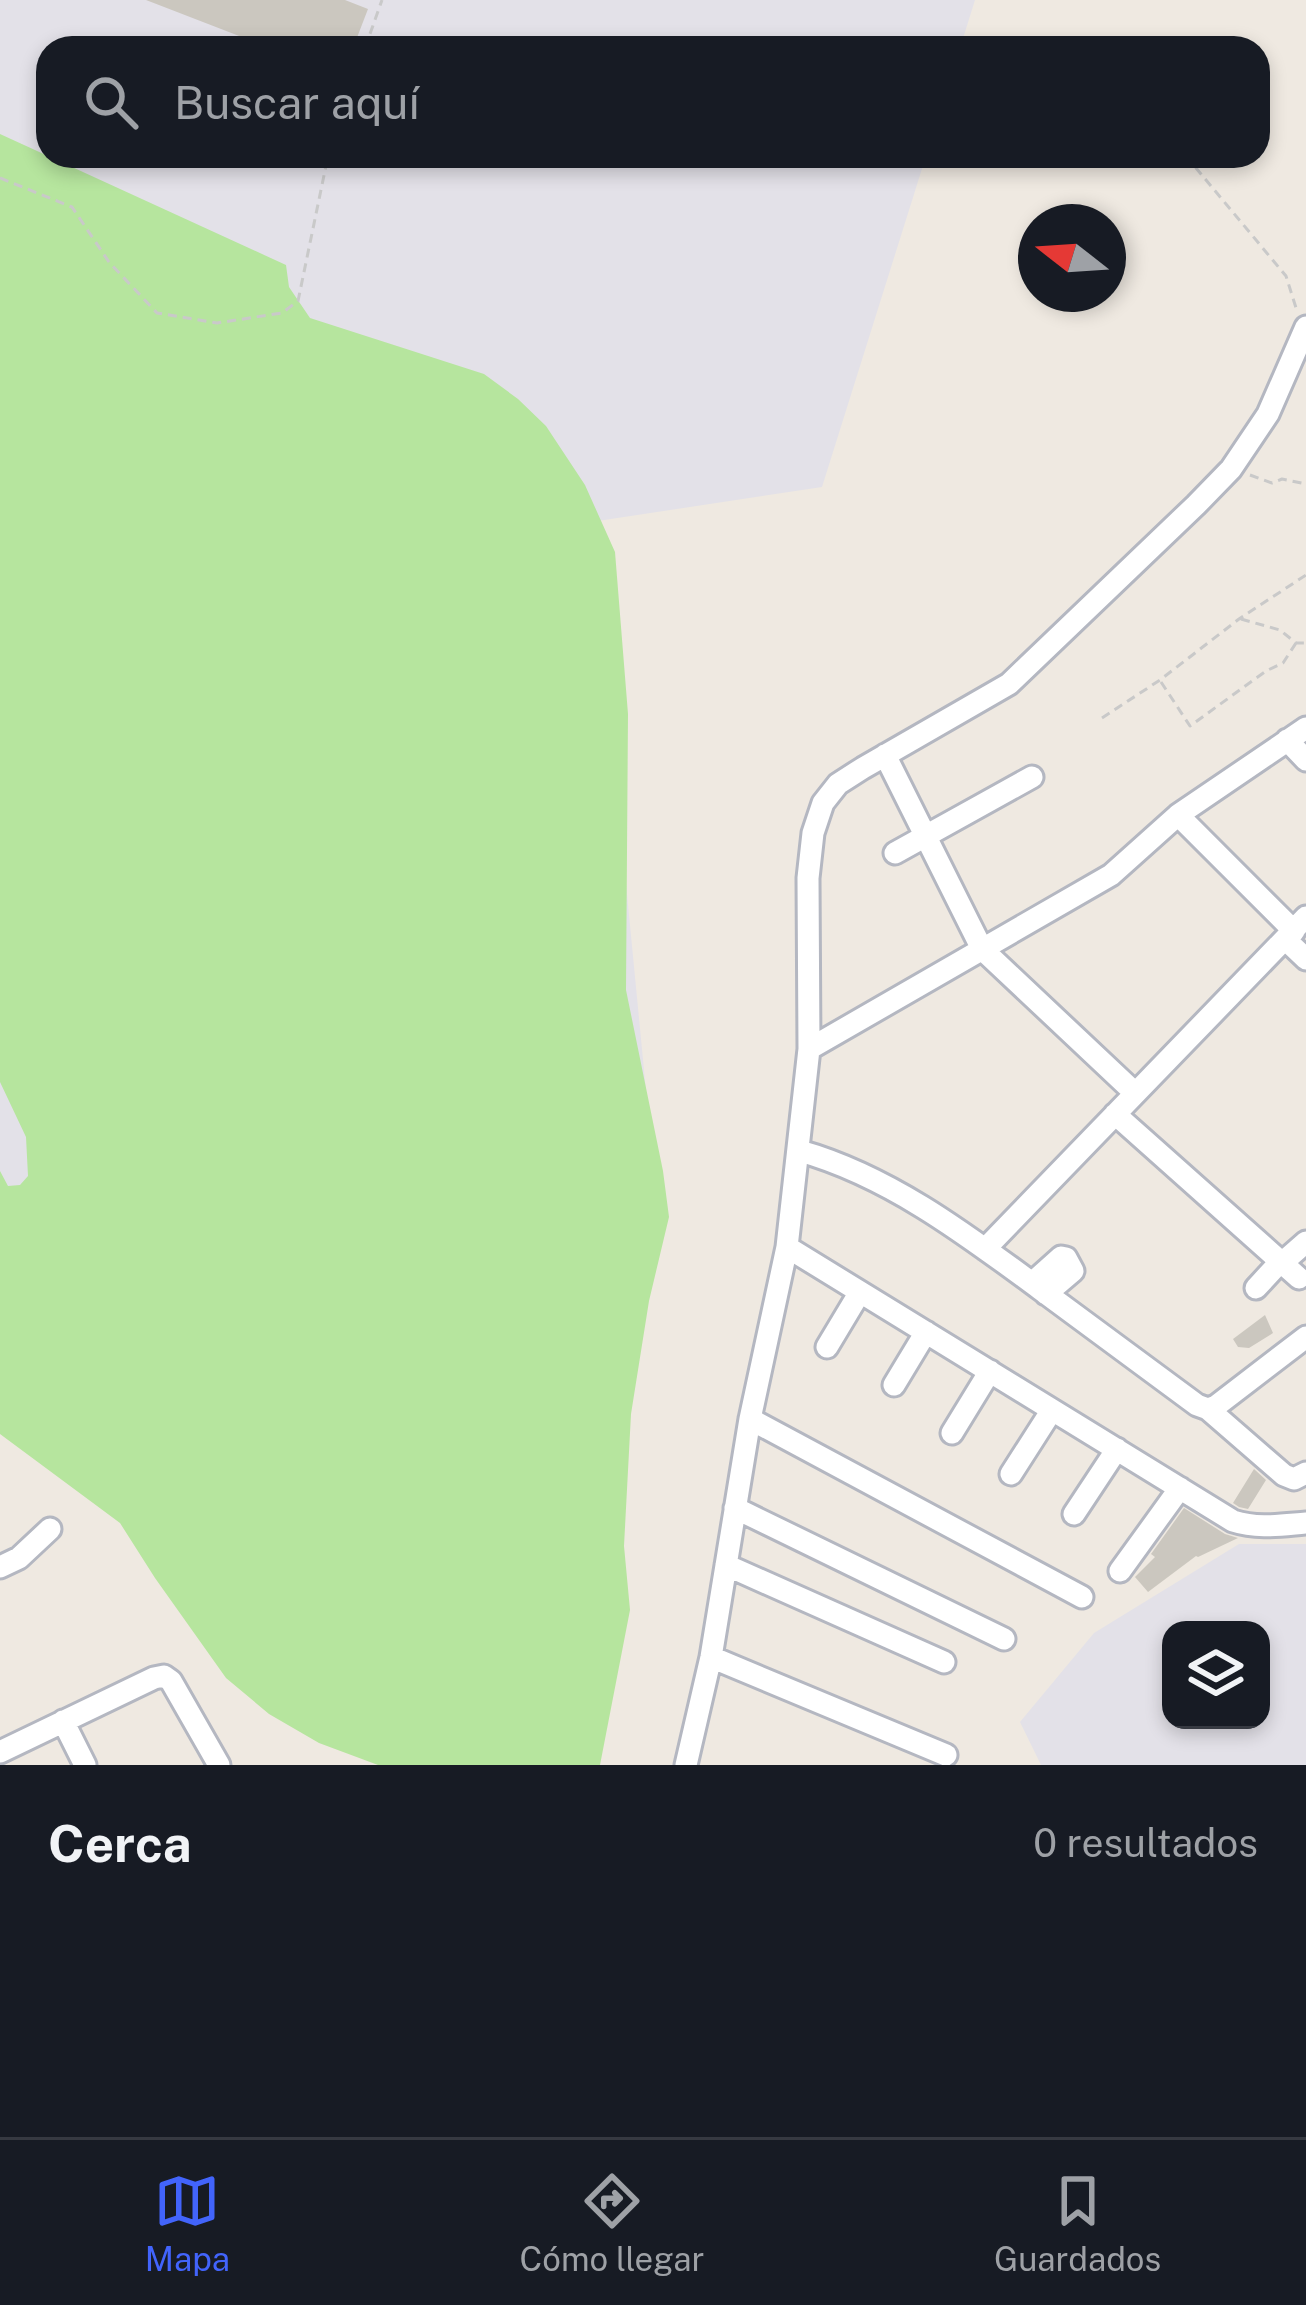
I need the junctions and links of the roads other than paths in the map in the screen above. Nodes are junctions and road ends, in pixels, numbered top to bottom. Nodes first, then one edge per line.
1 (1305, 331) edge
2 (1296, 734) edge
3 (886, 755) junction
4 (1306, 760) edge
5 (1032, 777) dead end
6 (1178, 815) junction
7 (925, 836) junction
8 (895, 853) dead end
9 (1295, 929) edge
10 (982, 949) junction
11 (1306, 959) edge
12 (809, 1048) junction
13 (1135, 1093) junction
14 (1115, 1114) junction
15 (800, 1151) junction
16 (1306, 1243) edge
17 (787, 1247) junction
18 (986, 1249) junction
19 (1287, 1268) junction
20 (1256, 1288) dead end
21 (860, 1292) junction
22 (926, 1332) junction
23 (1306, 1337) edge
24 (827, 1347) dead end
25 (990, 1371) junction
26 (894, 1385) dead end
27 (1208, 1409) junction
28 (1052, 1410) junction
29 (750, 1419) junction
30 (952, 1433) dead end
31 (1117, 1449) junction
32 (1306, 1473) edge
33 (1012, 1474) dead end
34 (1180, 1488) junction
35 (735, 1508) junction
36 (1074, 1514) dead end
37 (1306, 1523) edge
38 (50, 1528) dead end
39 (726, 1565) junction
40 (0, 1567) edge
41 (1120, 1570) dead end
42 (1082, 1597) dead end
43 (1004, 1639) dead end
44 (711, 1657) junction
45 (944, 1662) dead end
46 (63, 1721) junction
47 (0, 1752) edge
48 (946, 1755) dead end
49 (85, 1765) edge
50 (219, 1765) edge
51 (686, 1765) edge

1 - 3 street
2 - 4 street
2 - 6 street
3 - 7 street
3 - 12 street
5 - 7 street
6 - 9 street
6 - 10 street
7 - 8 street
7 - 10 street
9 - 11 street
9 - 13 street
10 - 12 street
10 - 13 street
12 - 15 street
13 - 14 street
14 - 18 street
14 - 19 street
15 - 17 street
15 - 18 street
16 - 19 street
17 - 21 street
17 - 29 street
18 - 27 street
19 - 20 street
21 - 22 street
21 - 24 street
22 - 25 street
22 - 26 street
23 - 27 street
25 - 28 street
25 - 30 street
27 - 32 street
28 - 31 street
28 - 33 street
29 - 35 street
29 - 42 street
31 - 34 street
31 - 36 street
34 - 37 street
34 - 41 street
35 - 39 street
35 - 43 street
38 - 40 street
39 - 44 street
39 - 45 street
44 - 48 street
44 - 51 street
46 - 47 street
46 - 49 street
46 - 50 street

